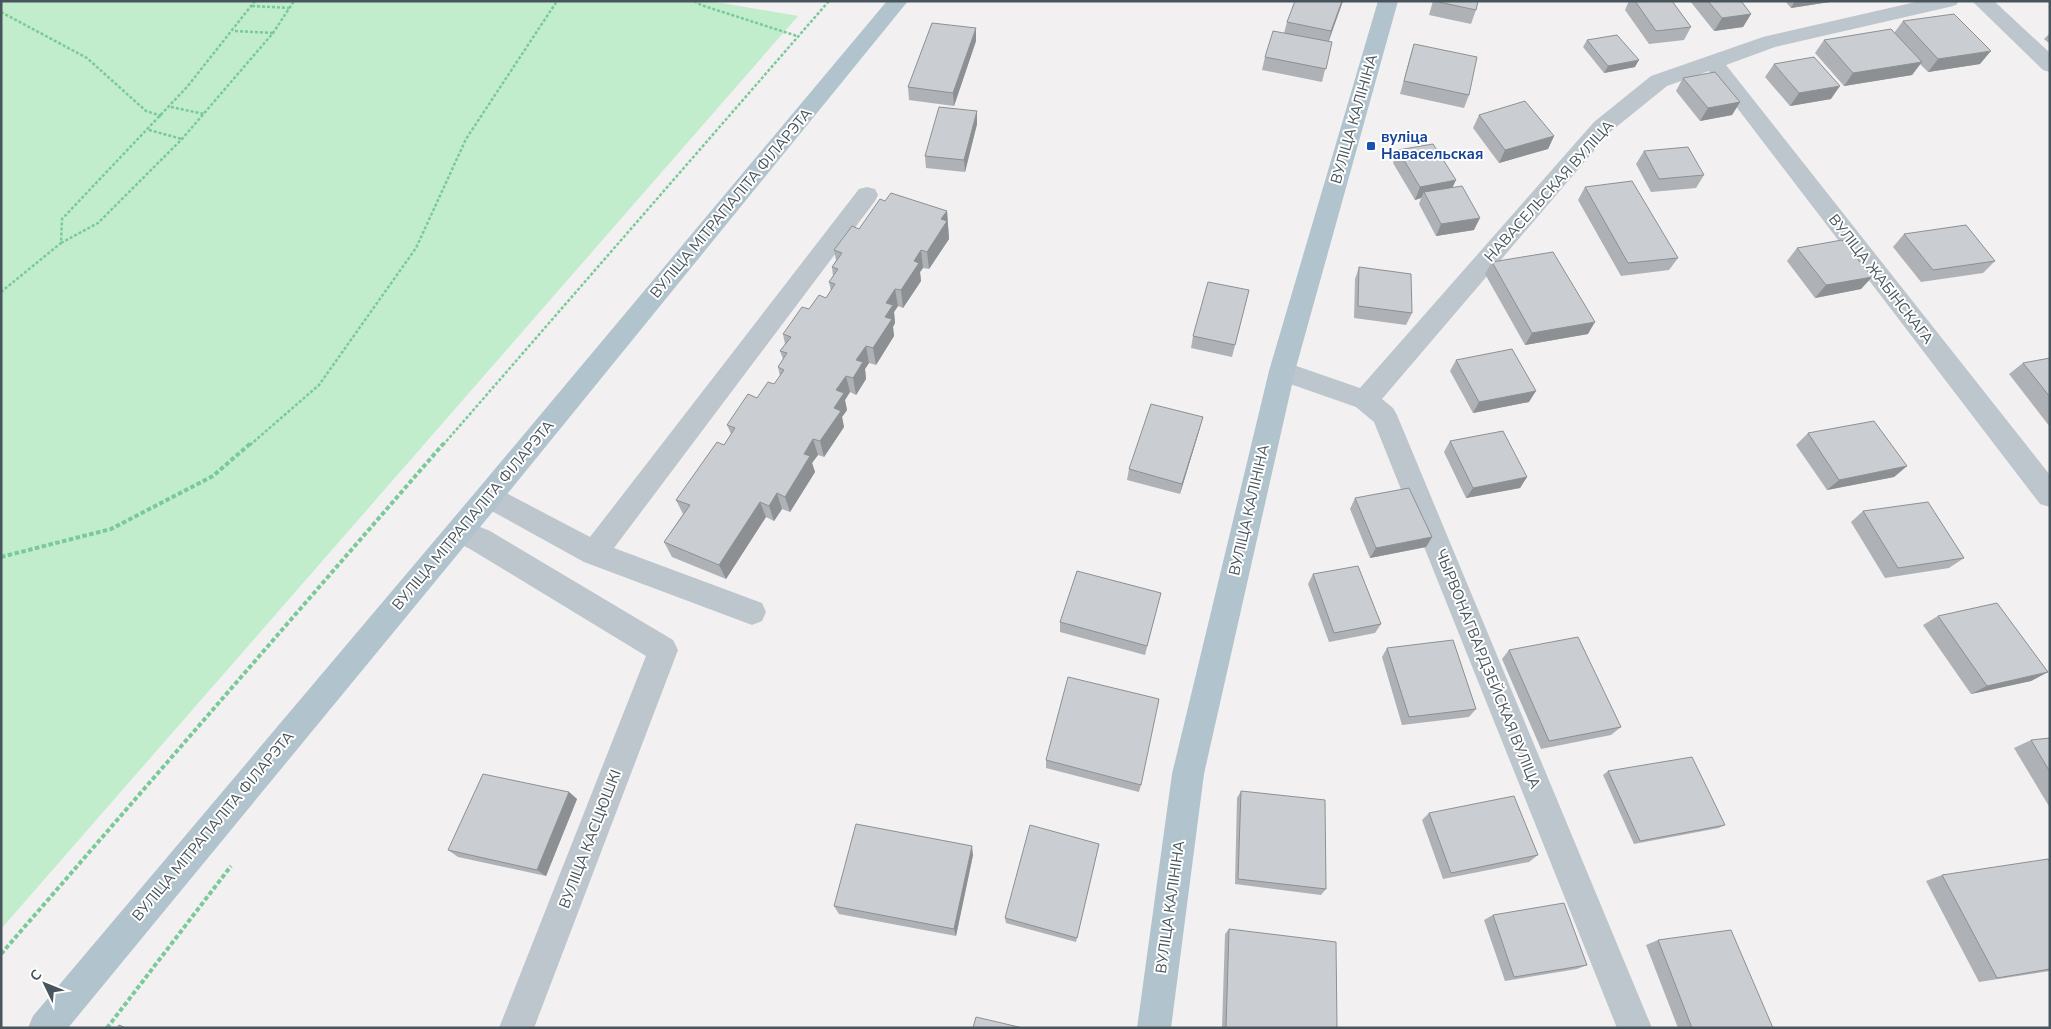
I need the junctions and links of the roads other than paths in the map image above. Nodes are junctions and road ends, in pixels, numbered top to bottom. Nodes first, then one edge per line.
1 (898, 1) edge
2 (1388, 1) edge
3 (1949, 1) edge
4 (1982, 1) edge
5 (1713, 62) junction
6 (2050, 65) edge
7 (867, 195) dead end
8 (1282, 370) junction
9 (1365, 400) junction
10 (489, 496) junction
11 (2050, 496) edge
12 (460, 531) junction
13 (594, 553) junction
14 (752, 612) dead end
15 (45, 1028) edge
16 (516, 1028) edge
17 (1154, 1028) edge
18 (1635, 1028) edge

1 - 10 main road, ВУЛІЦА МІТРАПАЛІТА ФІЛАРЭТА
2 - 8 main road, ВУЛІЦА КАЛІНІНА
3 - 5 street, НАВАСЕЛЬСКАЯ ВУЛІЦА
4 - 6 street
5 - 9 street, НАВАСЕЛЬСКАЯ ВУЛІЦА
5 - 11 street, ВУЛІЦА ЖАБІНСКАГА
7 - 13 street
8 - 9 street, ЧЫРВОНАГВАРДЗЕЙСКАЯ ВУЛІЦА
8 - 17 main road, ВУЛІЦА КАЛІНІНА
9 - 18 street, ЧЫРВОНАГВАРДЗЕЙСКАЯ ВУЛІЦА
10 - 12 main road, ВУЛІЦА МІТРАПАЛІТА ФІЛАРЭТА
10 - 13 street
12 - 15 main road, ВУЛІЦА МІТРАПАЛІТА ФІЛАРЭТА
12 - 16 street, ВУЛІЦА КАСЦЮШКІ
13 - 14 street

